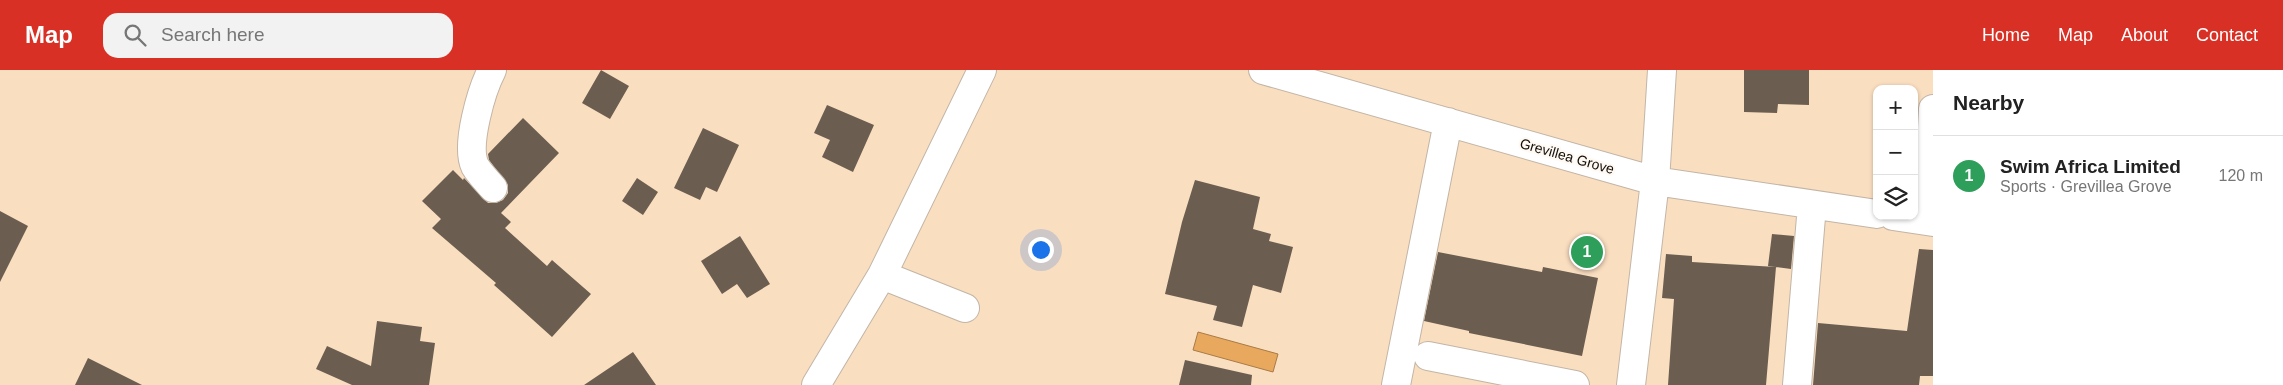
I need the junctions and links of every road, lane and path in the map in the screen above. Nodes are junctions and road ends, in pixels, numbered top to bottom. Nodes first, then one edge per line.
1 (492, 70) edge
2 (982, 70) edge
3 (1263, 70) edge
4 (1662, 70) edge
5 (1933, 109) edge
6 (1448, 122) junction
7 (1655, 181) junction
8 (493, 188) dead end
9 (1812, 205) junction
10 (1873, 213) edge
11 (1930, 222) edge
12 (882, 275) junction
13 (965, 308) dead end
14 (1428, 356) dead end
15 (816, 385) edge
16 (1396, 385) edge
17 (1575, 385) edge
18 (1631, 385) edge
19 (1797, 385) edge

1 - 8 street
2 - 12 street
3 - 6 street, Grevillea Grove
4 - 7 street
5 - 11 street
6 - 7 street, Grevillea Grove
6 - 16 street
7 - 9 street, Grevillea Grove
7 - 18 street
9 - 10 street, Grevillea Grove
9 - 19 street
12 - 13 street
12 - 15 street
14 - 17 street

